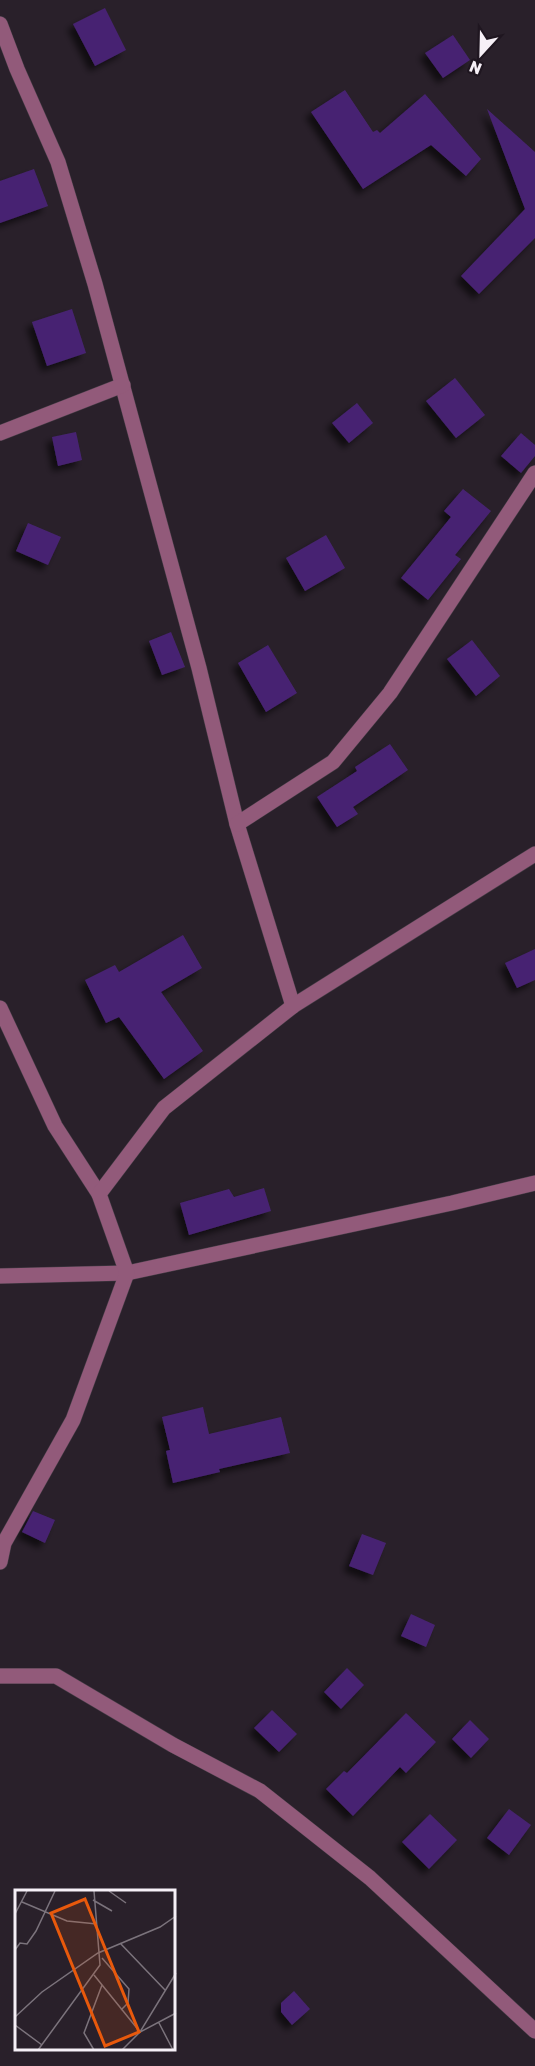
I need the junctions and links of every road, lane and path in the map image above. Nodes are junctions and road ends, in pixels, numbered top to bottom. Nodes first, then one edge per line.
1 (0, 24) edge
2 (123, 385) junction
3 (0, 433) edge
4 (535, 473) edge
5 (237, 824) junction
6 (535, 854) edge
7 (293, 1006) junction
8 (0, 1008) edge
9 (535, 1183) edge
10 (99, 1194) junction
11 (127, 1272) junction
12 (0, 1276) edge
13 (0, 1562) edge
14 (0, 1676) edge
15 (535, 2031) edge

1 - 2 street
2 - 3 street
2 - 5 street
4 - 5 street
5 - 7 street
6 - 7 street
7 - 10 street
8 - 10 street
9 - 11 street
10 - 11 street
11 - 12 street
11 - 13 street
14 - 15 street

